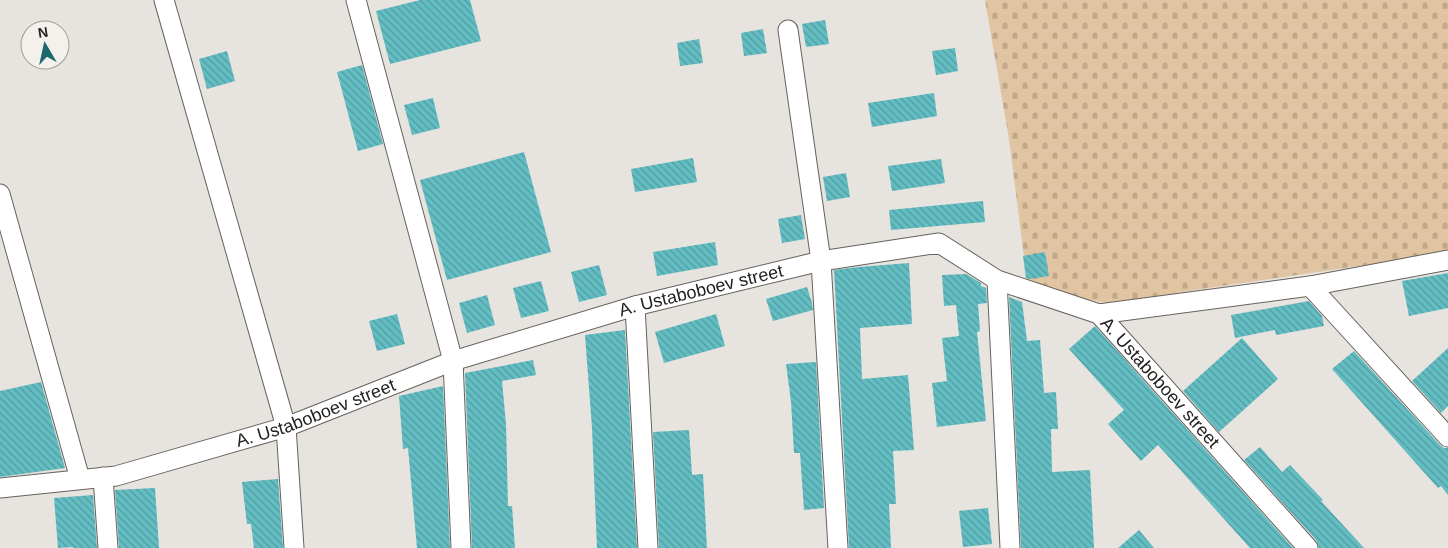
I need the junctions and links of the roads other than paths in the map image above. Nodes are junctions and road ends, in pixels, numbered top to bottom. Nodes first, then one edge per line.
1 (164, 0) edge
2 (356, 0) edge
3 (788, 30) dead end
4 (0, 194) edge
5 (1448, 260) edge
6 (821, 261) junction
7 (997, 280) junction
8 (1310, 286) junction
9 (635, 306) junction
10 (1099, 314) junction
11 (452, 362) junction
12 (286, 427) junction
13 (1448, 437) edge
14 (103, 477) junction
15 (80, 479) junction
16 (0, 488) edge
17 (108, 548) edge
18 (294, 548) edge
19 (461, 548) edge
20 (648, 548) edge
21 (838, 548) edge
22 (1010, 548) edge
23 (1308, 548) edge

1 - 12 street
2 - 11 street
3 - 6 street
4 - 15 street
5 - 8 street
6 - 7 street, A. Ustaboboev street
6 - 9 street, A. Ustaboboev street
6 - 21 street
7 - 10 street, A. Ustaboboev street
7 - 22 street
8 - 10 street
8 - 13 street
9 - 11 street, A. Ustaboboev street
9 - 20 street
10 - 23 street, A. Ustaboboev street
11 - 12 street, A. Ustaboboev street
11 - 19 street
12 - 14 street, A. Ustaboboev street
12 - 18 street
14 - 15 street, A. Ustaboboev street
14 - 17 street
15 - 16 street, A. Ustaboboev street

